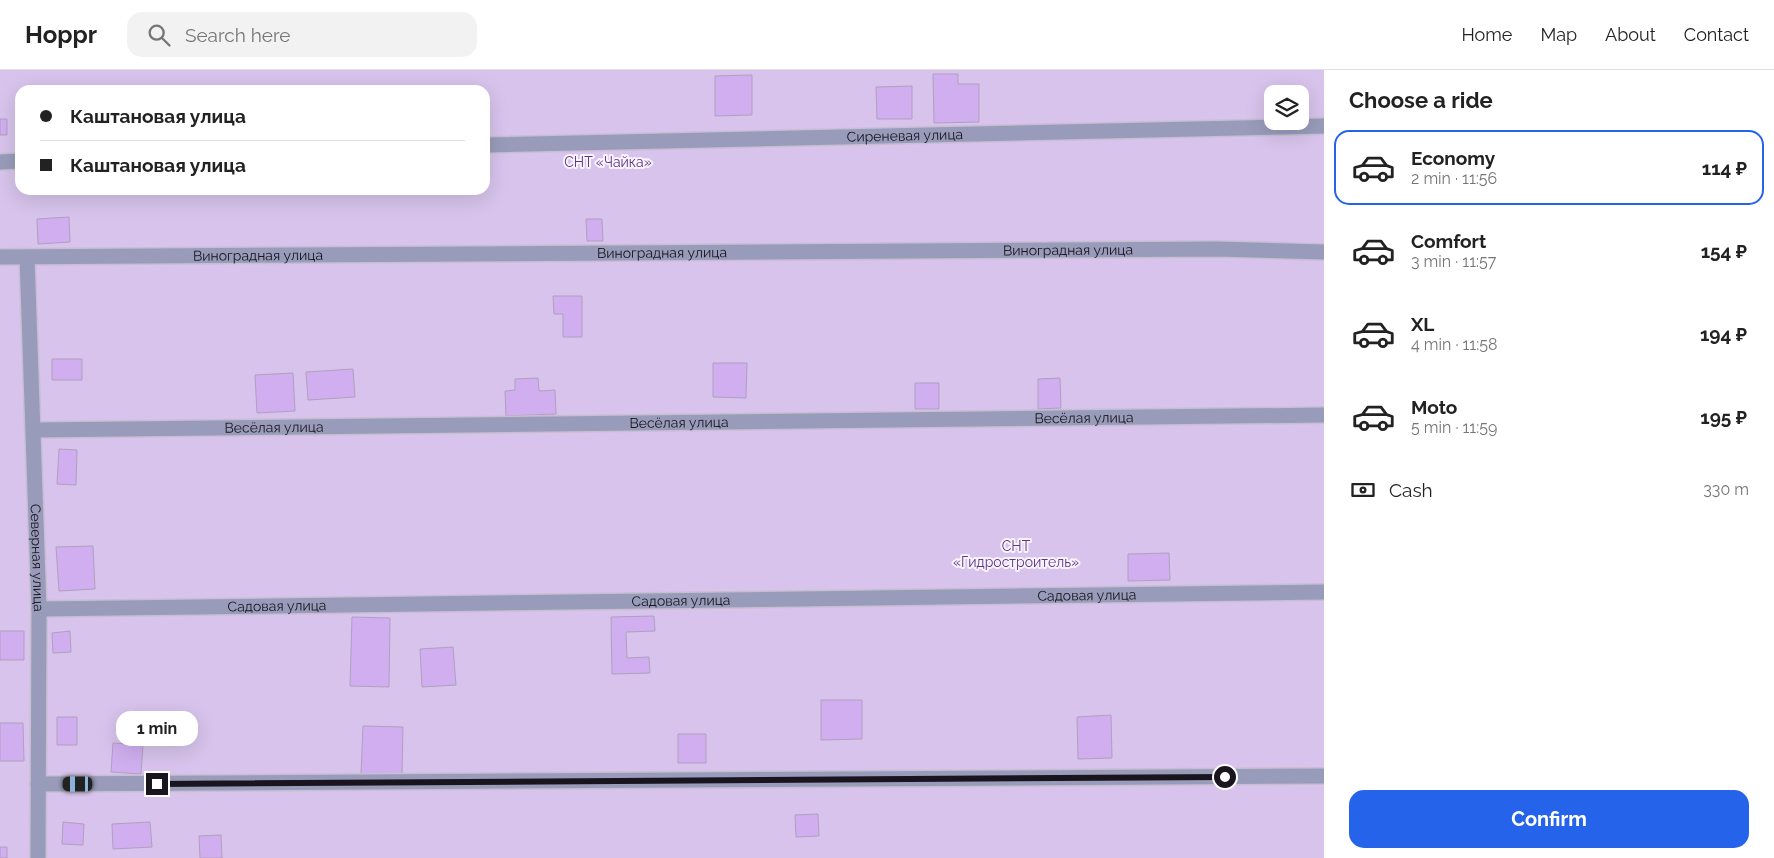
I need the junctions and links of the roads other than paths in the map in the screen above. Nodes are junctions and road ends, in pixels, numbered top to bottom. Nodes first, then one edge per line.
1 (1324, 126) edge
2 (490, 146) edge
3 (15, 161) edge
4 (0, 162) edge
5 (1324, 252) edge
6 (0, 257) edge
7 (27, 257) junction
8 (1324, 415) edge
9 (34, 430) junction
10 (1324, 592) edge
11 (39, 609) junction
12 (1324, 776) edge
13 (38, 784) junction
14 (38, 858) edge

1 - 2 street, Сиреневая улица
3 - 4 street
5 - 7 street, Виноградная улица
6 - 7 street, Виноградная улица
7 - 9 street, Северная улица
8 - 9 street, Весёлая улица
9 - 11 street, Северная улица
10 - 11 street, Садовая улица
11 - 13 street, Северная улица
12 - 13 street
13 - 14 street, Северная улица

